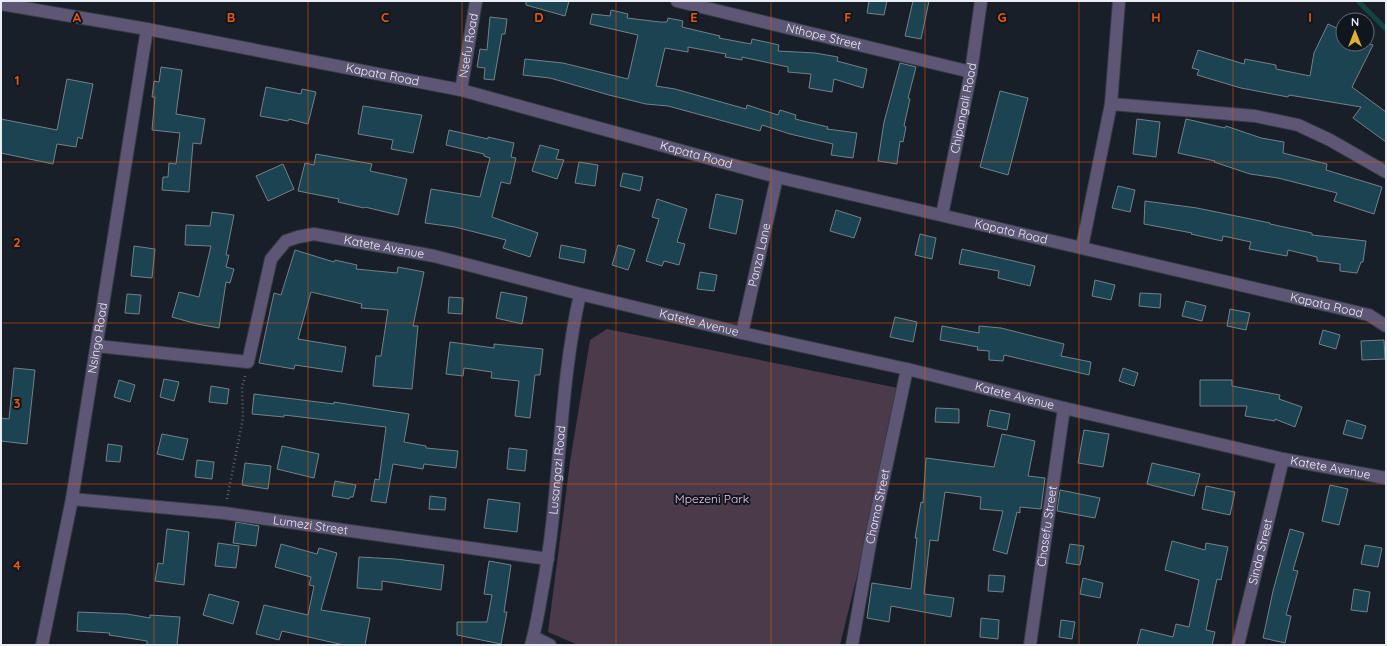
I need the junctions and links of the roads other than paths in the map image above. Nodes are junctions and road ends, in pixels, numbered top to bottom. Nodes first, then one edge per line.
1 (476, 1) edge
2 (677, 1) edge
3 (981, 1) edge
4 (1119, 1) edge
5 (1, 4) edge
6 (147, 29) junction
7 (971, 72) junction
8 (461, 90) junction
9 (1111, 104) junction
10 (1386, 172) edge
11 (777, 177) junction
12 (942, 215) junction
13 (1082, 247) junction
14 (580, 294) junction
15 (1386, 326) edge
16 (742, 333) junction
17 (97, 346) junction
18 (907, 369) junction
19 (1064, 408) junction
20 (1283, 459) junction
21 (1386, 478) edge
22 (72, 499) junction
23 (548, 559) junction
24 (532, 641) edge
25 (42, 645) edge
26 (550, 645) edge
27 (852, 645) edge
28 (1030, 645) edge
29 (1238, 645) edge

1 - 8 street, Nsefu Road
2 - 7 street, Nthope Street
3 - 7 street, Chipangali Road
4 - 9 street
5 - 6 street, Kapata Road
6 - 8 street, Kapata Road
6 - 17 street, Nsingo Road
7 - 12 street, Chipangali Road
8 - 11 street, Kapata Road
9 - 10 street
9 - 13 street
11 - 12 street, Kapata Road
11 - 16 street, Panza Lane
12 - 13 street, Kapata Road
13 - 15 street, Kapata Road
14 - 16 street, Katete Avenue
14 - 17 street, Katete Avenue
14 - 23 street, Lusangazi Road
16 - 18 street, Katete Avenue
17 - 22 street, Nsingo Road
18 - 19 street, Katete Avenue
18 - 27 street, Chama Street
19 - 20 street, Katete Avenue
19 - 28 street, Chasefu Street
20 - 21 street, Katete Avenue
20 - 29 street, Sinda Street
22 - 23 street, Lumezi Street
22 - 25 street, Nsingo Road
23 - 24 street, Lusangazi Road
24 - 26 street

